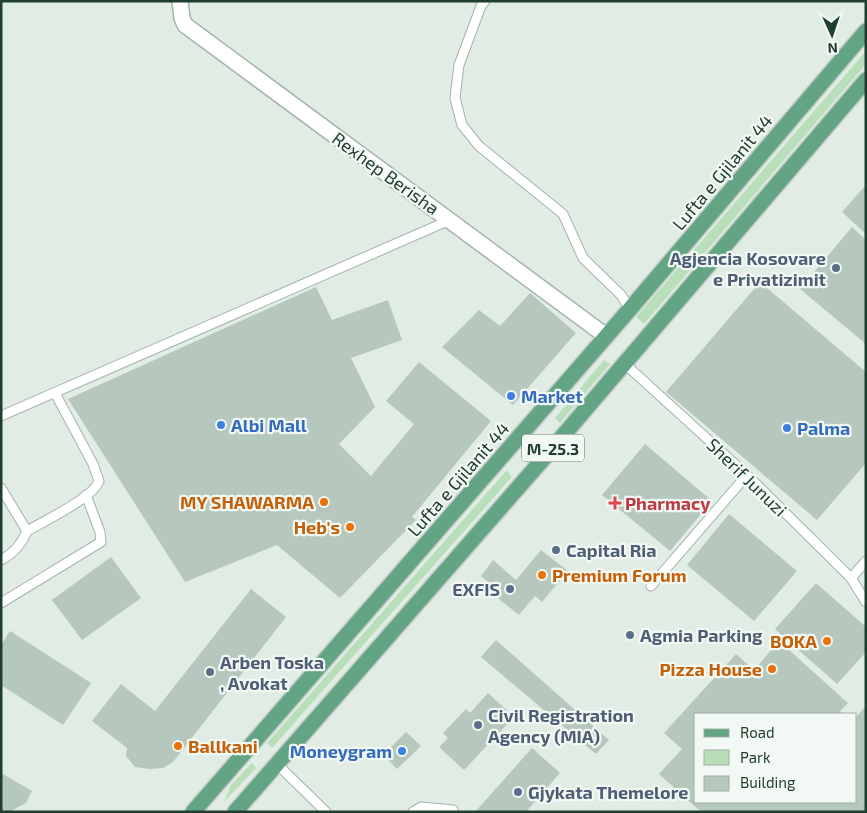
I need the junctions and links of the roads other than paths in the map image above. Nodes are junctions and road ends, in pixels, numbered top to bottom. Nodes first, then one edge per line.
1 (180, 1) edge
2 (485, 1) edge
3 (866, 31) edge
4 (866, 80) edge
5 (450, 220) junction
6 (630, 309) junction
7 (606, 336) junction
8 (625, 364) junction
9 (55, 393) junction
10 (1, 416) edge
11 (746, 475) junction
12 (2, 493) edge
13 (86, 495) junction
14 (27, 531) junction
15 (1, 560) edge
16 (866, 561) edge
17 (851, 578) junction
18 (651, 586) dead end
19 (866, 602) edge
20 (1, 603) edge
21 (278, 764) junction
22 (453, 810) dead end
23 (193, 812) edge
24 (236, 812) edge
25 (326, 812) edge
26 (413, 812) edge

1 - 5 street, Rexhep Berisha
2 - 6 lane
3 - 6 main road, Lufta e Gjilanit 44 / M-25.3
4 - 8 main road, M-25.3
5 - 7 street, Rexhep Berisha
5 - 9 lane
6 - 7 main road, Lufta e Gjilanit 44 / M-25.3
7 - 23 main road, Lufta e Gjilanit 44 / M-25.3
8 - 11 lane, Sherif Junuzi
8 - 21 main road, M-25.3
9 - 10 lane
9 - 13 lane
11 - 17 lane, Sherif Junuzi
11 - 18 lane
12 - 14 lane
13 - 14 lane
13 - 20 lane
14 - 15 lane
16 - 17 lane
17 - 19 lane, Sherif Junuzi
21 - 24 main road, M-25.3
21 - 25 lane
22 - 26 lane

